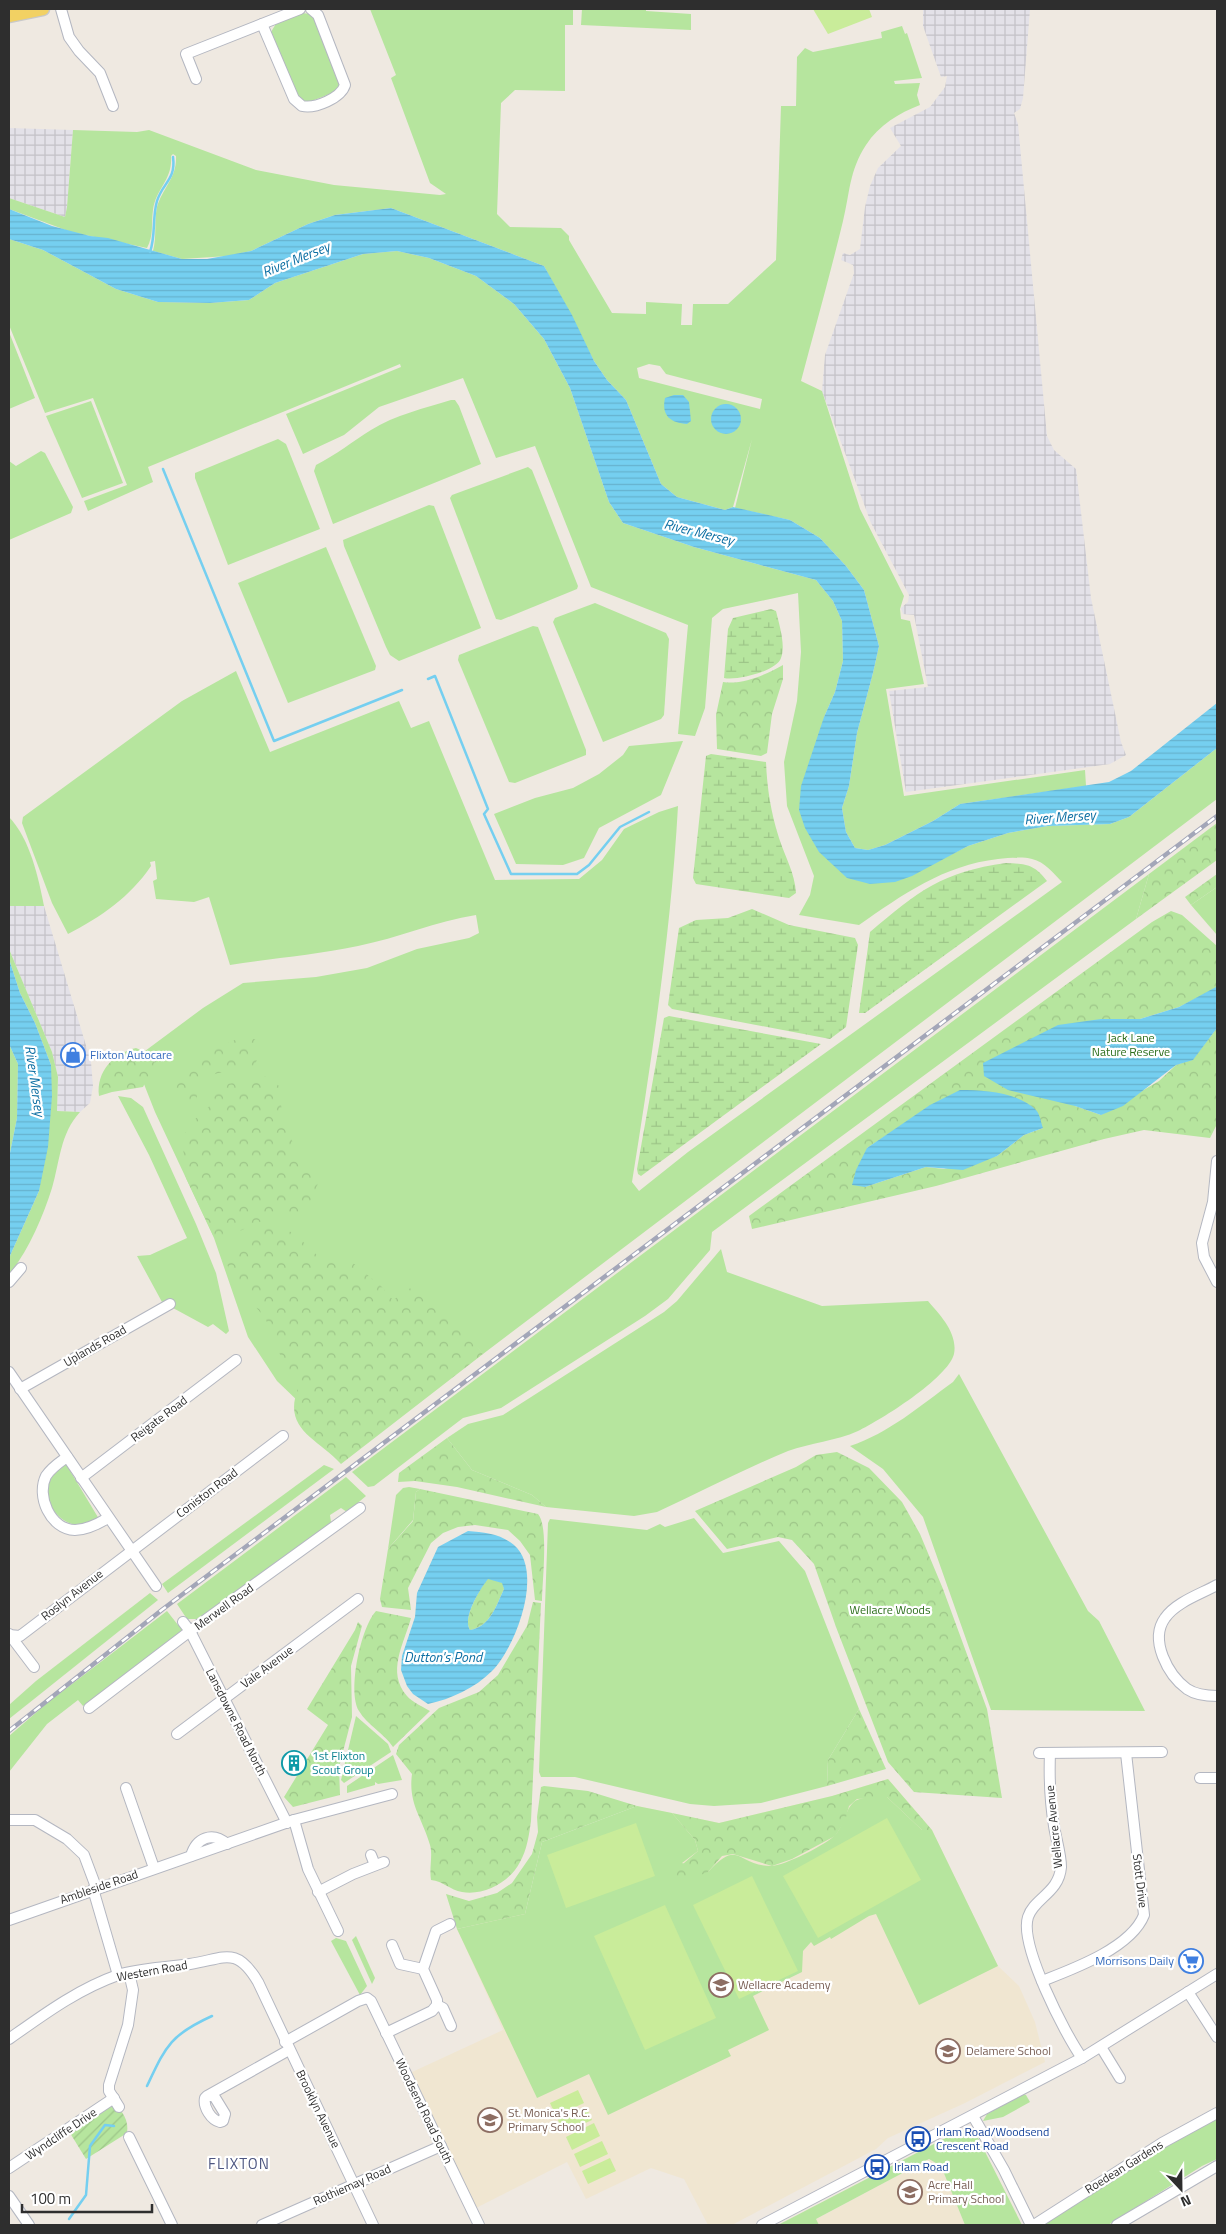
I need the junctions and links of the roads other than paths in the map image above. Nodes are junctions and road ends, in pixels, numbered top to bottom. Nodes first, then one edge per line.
1 (43, 9) edge
2 (61, 9) edge
3 (300, 9) edge
4 (311, 9) edge
5 (286, 11) edge
6 (9, 16) edge
7 (262, 24) junction
8 (196, 79) dead end
9 (113, 106) dead end
10 (1217, 1161) edge
11 (20, 1268) dead end
12 (9, 1282) edge
13 (1217, 1282) edge
14 (170, 1304) dead end
15 (236, 1360) dead end
16 (9, 1372) edge
17 (20, 1389) junction
18 (283, 1436) dead end
19 (66, 1457) junction
20 (81, 1478) junction
21 (360, 1508) dead end
22 (108, 1518) junction
23 (130, 1550) junction
24 (1217, 1584) edge
25 (156, 1586) dead end
26 (358, 1599) dead end
27 (183, 1622) dead end
28 (190, 1631) junction
29 (10, 1635) edge
30 (34, 1667) dead end
31 (1217, 1696) edge
32 (224, 1699) junction
33 (89, 1708) dead end
34 (177, 1734) dead end
35 (1162, 1752) dead end
36 (1126, 1753) junction
37 (1200, 1778) dead end
38 (1217, 1778) edge
39 (126, 1788) dead end
40 (392, 1794) dead end
41 (9, 1820) edge
42 (291, 1822) junction
43 (371, 1855) dead end
44 (154, 1868) junction
45 (94, 1888) junction
46 (318, 1892) junction
47 (9, 1920) edge
48 (450, 1924) dead end
49 (338, 1931) dead end
50 (392, 1945) dead end
51 (423, 1969) junction
52 (124, 1974) junction
53 (1217, 1974) edge
54 (1042, 1981) junction
55 (1188, 1992) junction
56 (264, 1993) joint
57 (437, 2005) junction
58 (451, 2026) dead end
59 (386, 2033) junction
60 (1217, 2037) edge
61 (9, 2039) edge
62 (287, 2046) junction
63 (1101, 2047) junction
64 (1082, 2058) junction
65 (1120, 2078) dead end
66 (207, 2096) dead end
67 (1217, 2113) edge
68 (973, 2116) junction
69 (129, 2137) dead end
70 (441, 2146) junction
71 (1217, 2166) edge
72 (9, 2168) edge
73 (354, 2184) junction
74 (9, 2196) edge
75 (28, 2225) edge
76 (172, 2225) edge
77 (262, 2225) edge
78 (373, 2225) edge
79 (480, 2225) edge
80 (762, 2225) edge
81 (1032, 2225) edge
82 (1117, 2225) edge

1 - 6 main road
2 - 9 street
3 - 5 street
4 - 7 street
5 - 7 street
7 - 8 street
10 - 13 street
11 - 12 street
14 - 17 street, Uplands Road
15 - 20 street, Reigate Road
16 - 17 street
17 - 19 street
18 - 23 street, Coniston Road
19 - 20 street
19 - 22 street
20 - 22 street
21 - 28 street, Merwell Road
22 - 23 street
23 - 25 street
23 - 29 street, Roslyn Avenue
24 - 31 street
26 - 32 street, Vale Avenue
27 - 28 street, Lansdowne Road North
28 - 32 street, Lansdowne Road North
28 - 33 street, Merwell Road
29 - 30 street, Roslyn Avenue
32 - 34 street, Vale Avenue
32 - 42 street, Lansdowne Road North
35 - 36 street, Wellacre Avenue
36 - 54 street, Stott Drive
36 - 54 street, Wellacre Avenue
37 - 38 street
39 - 44 street
40 - 42 street, Ambleside Road
41 - 45 street
42 - 44 street, Ambleside Road
42 - 46 street
43 - 46 street
44 - 45 street, Ambleside Road
45 - 47 street, Ambleside Road
45 - 52 street
46 - 49 street
48 - 51 street
50 - 51 street
51 - 57 street
52 - 56 street, Western Road
52 - 61 street, Western Road
52 - 72 street, Wyndcliffe Drive
53 - 55 street
54 - 64 street, Wellacre Avenue
55 - 60 street
55 - 63 street
56 - 62 street, Brooklyn Avenue
57 - 58 street
57 - 59 street
59 - 62 street, Woodsend Road South
59 - 70 street, Woodsend Road South
62 - 66 street
62 - 73 street, Brooklyn Avenue
63 - 64 street
63 - 65 street
64 - 68 street
67 - 81 street, Roedean Gardens
68 - 80 street
68 - 81 street
69 - 76 street
70 - 73 street, Rothiemay Road
70 - 79 street, Woodsend Road South
71 - 82 street
73 - 77 street, Rothiemay Road
73 - 78 street, Brooklyn Avenue
74 - 75 street

